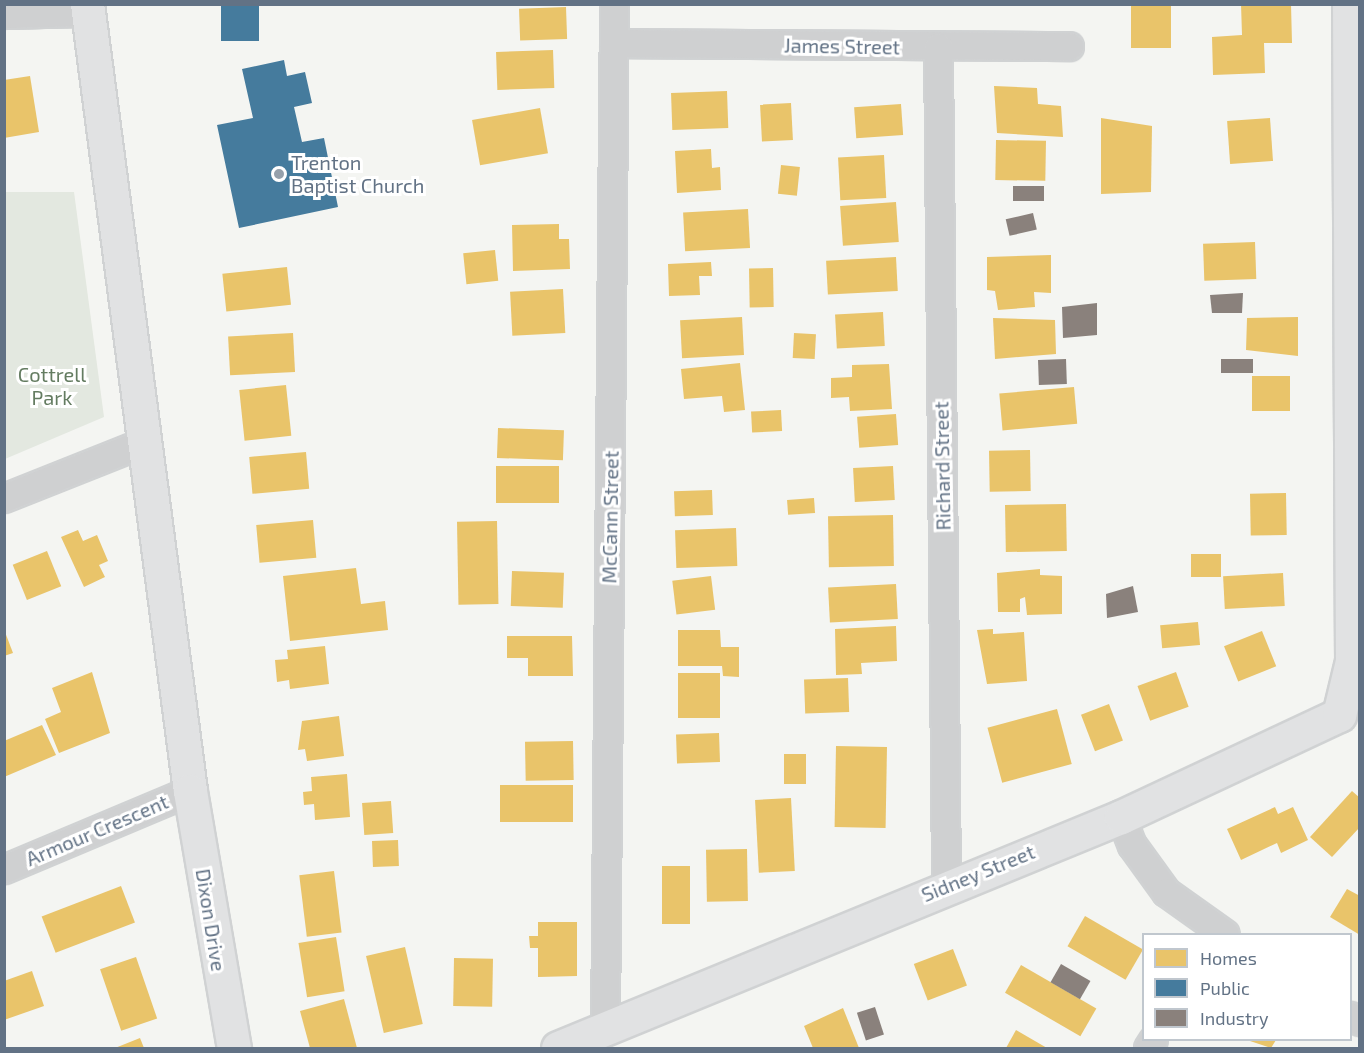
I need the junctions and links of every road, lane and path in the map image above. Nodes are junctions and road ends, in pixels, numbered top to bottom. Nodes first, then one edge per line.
1 (614, 4) edge
2 (1349, 4) edge
3 (88, 8) edge
4 (4, 14) edge
5 (614, 43) junction
6 (1069, 46) dead end
7 (938, 47) junction
8 (1353, 280) edge
9 (142, 443) junction
10 (4, 498) edge
11 (190, 790) junction
12 (1121, 817) junction
13 (4, 869) edge
14 (946, 885) junction
15 (1219, 933) edge
16 (605, 1030) junction
17 (234, 1048) edge
18 (558, 1048) edge

1 - 5 street, McCann Street
2 - 8 street
3 - 4 street
3 - 9 street, Dixon Drive
5 - 7 street, James Street
5 - 16 street, McCann Street
6 - 7 street, James Street
7 - 14 street, Richard Street
8 - 12 street, Sidney Street
9 - 10 street
9 - 11 street, Dixon Drive
11 - 13 street, Armour Crescent
11 - 17 street, Dixon Drive
12 - 14 street, Sidney Street
12 - 15 street
14 - 16 street, Sidney Street
16 - 18 street, Sidney Street

